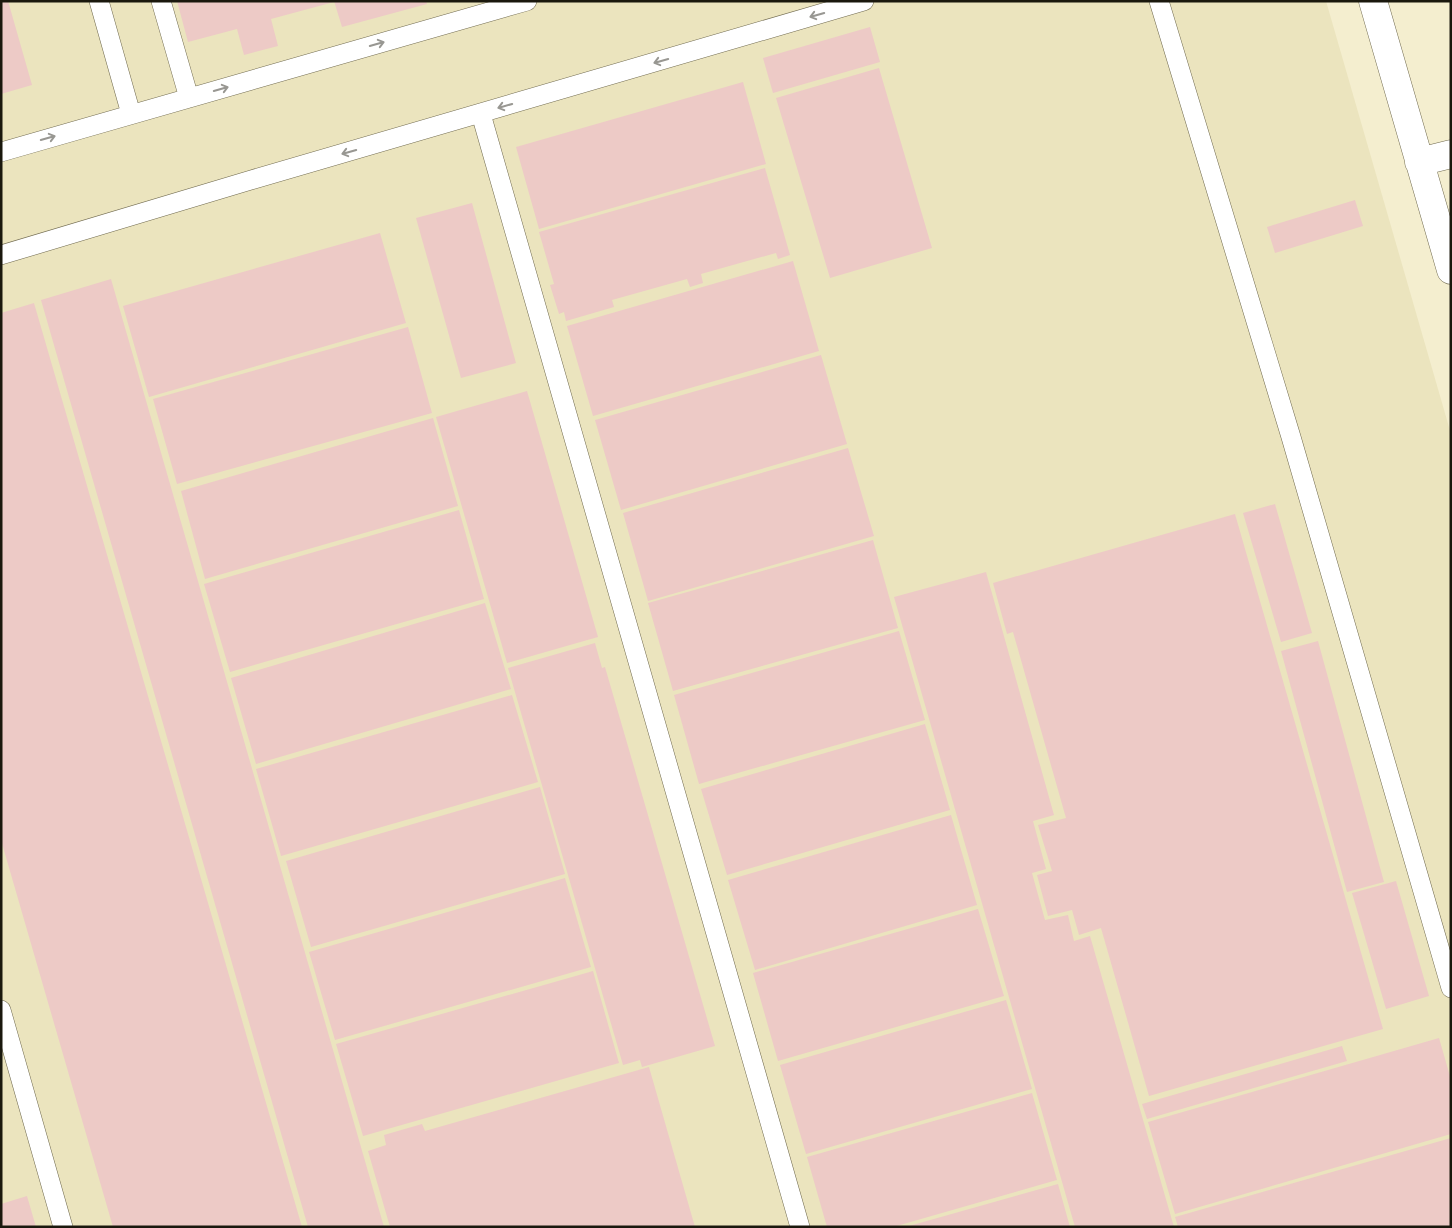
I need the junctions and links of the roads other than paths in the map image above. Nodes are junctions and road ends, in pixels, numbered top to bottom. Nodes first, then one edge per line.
1 (99, 1) edge
2 (161, 1) edge
3 (527, 1) edge
4 (864, 1) edge
5 (1159, 1) edge
6 (1373, 1) edge
7 (189, 98) junction
8 (131, 114) junction
9 (481, 114) junction
10 (1, 152) edge
11 (1451, 154) edge
12 (1419, 162) junction
13 (1, 256) edge
14 (1451, 270) edge
15 (1451, 988) edge
16 (1, 1010) edge
17 (63, 1227) edge
18 (800, 1227) edge

1 - 8 lane
2 - 7 lane
7 -> 3 lane
4 -> 9 lane
5 - 15 lane
6 - 12 street
7 - 8 lane
10 -> 8 lane
9 -> 13 lane
9 - 18 lane
11 - 12 street
12 - 14 street
16 - 17 lane

